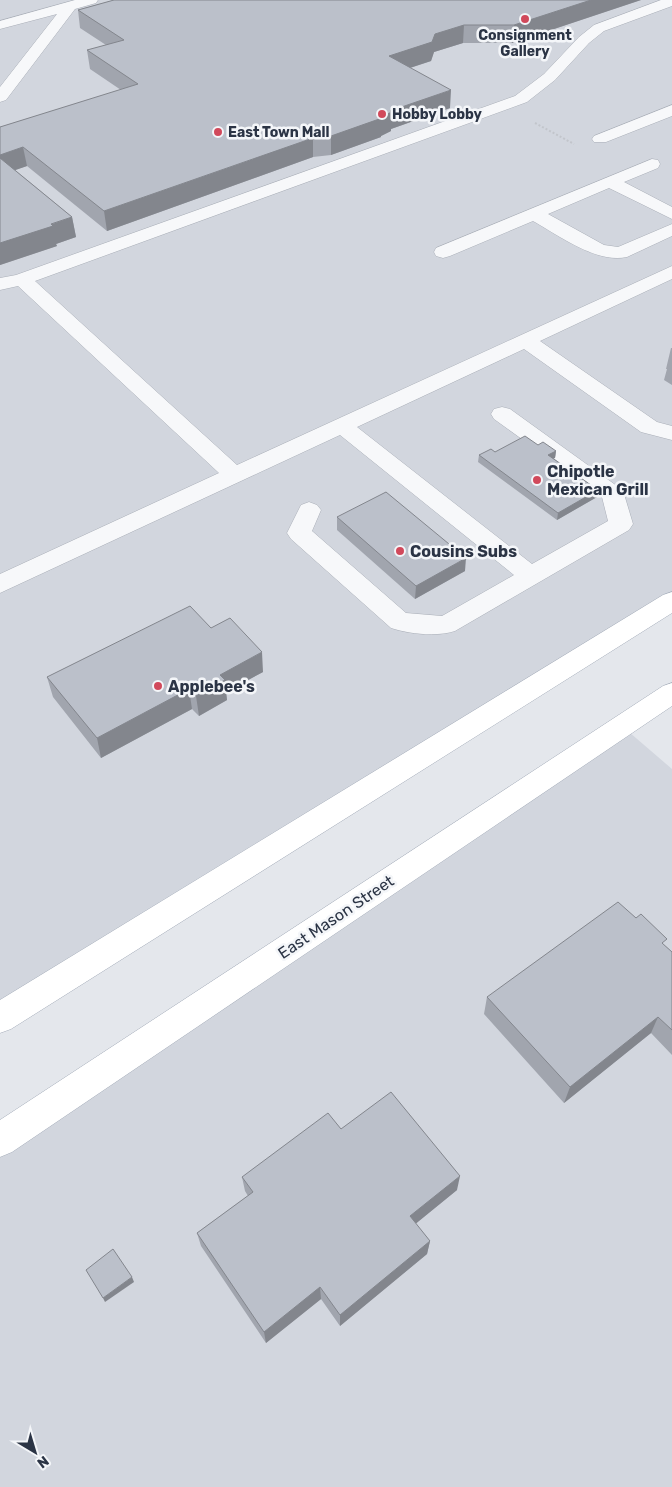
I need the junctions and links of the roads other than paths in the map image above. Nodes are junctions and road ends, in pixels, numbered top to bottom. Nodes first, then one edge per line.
1 (91, 0) edge
2 (672, 1) edge
3 (71, 5) junction
4 (0, 25) edge
5 (0, 97) edge
6 (672, 110) edge
7 (600, 138) dead end
8 (659, 166) dead end
9 (610, 182) junction
10 (534, 214) junction
11 (672, 214) edge
12 (672, 229) edge
13 (443, 252) dead end
14 (670, 275) edge
15 (22, 278) junction
16 (0, 284) edge
17 (525, 340) junction
18 (502, 414) dead end
19 (341, 425) junction
20 (672, 433) edge
21 (234, 474) junction
22 (309, 510) dead end
23 (531, 576) junction
24 (0, 584) edge
25 (672, 602) edge
26 (672, 693) edge
27 (0, 1018) edge
28 (0, 1140) edge

1 - 3 lane
2 - 15 lane
3 - 4 lane
3 - 5 lane
6 - 7 lane
8 - 9 lane
9 - 10 lane
9 - 11 lane
10 - 12 lane
10 - 13 lane
14 - 17 lane
15 - 16 lane
15 - 21 lane
17 - 19 lane
17 - 20 lane
18 - 23 lane
19 - 21 lane
19 - 23 lane
21 - 24 lane
22 - 23 lane
25 - 27 main road
26 - 28 main road, East Mason Street

